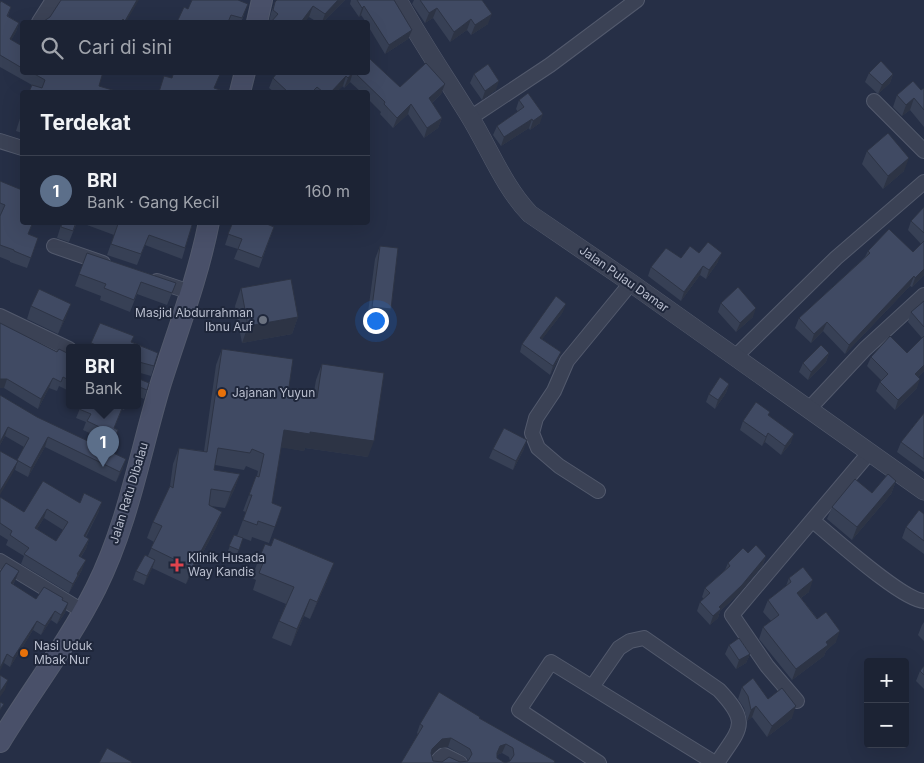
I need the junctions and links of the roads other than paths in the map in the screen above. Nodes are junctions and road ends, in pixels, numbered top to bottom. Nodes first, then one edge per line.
1 (262, 0) edge
2 (398, 0) edge
3 (637, 0) edge
4 (50, 1) edge
5 (44, 20) edge
6 (257, 20) edge
7 (244, 75) edge
8 (240, 90) edge
9 (874, 101) dead end
10 (470, 118) junction
11 (0, 141) edge
12 (20, 147) edge
13 (924, 151) edge
14 (924, 182) edge
15 (208, 225) edge
16 (54, 246) dead end
17 (118, 267) edge
18 (145, 277) edge
19 (631, 283) junction
20 (190, 292) junction
21 (924, 296) edge
22 (0, 316) edge
23 (66, 348) edge
24 (735, 357) junction
25 (808, 410) junction
26 (870, 452) junction
27 (598, 491) dead end
28 (924, 491) edge
29 (813, 521) junction
30 (0, 561) edge
31 (924, 601) edge
32 (84, 612) junction
33 (592, 687) junction
34 (797, 701) dead end
35 (0, 742) edge
36 (436, 763) edge
37 (460, 763) edge
38 (599, 763) edge
39 (716, 763) edge

1 - 6 main road
2 - 10 street, Jalan Pulau Damar
3 - 10 street
4 - 5 street
7 - 8 main road
9 - 13 street
10 - 19 street, Jalan Pulau Damar
11 - 12 street
14 - 24 street
15 - 20 main road, Jalan Ratu Dibalau
16 - 17 street
18 - 20 street
19 - 24 street, Jalan Pulau Damar
19 - 27 street
20 - 32 main road, Jalan Ratu Dibalau
21 - 25 street
22 - 23 street
24 - 25 street, Jalan Pulau Damar
25 - 26 street, Jalan Pulau Damar
26 - 28 street, Jalan Pulau Damar
26 - 29 street
29 - 31 street
29 - 34 street
30 - 32 street
32 - 35 main road, Jalan Ratu Dibalau
33 - 38 street
33 - 39 street
33 - 39 street
36 - 37 street

